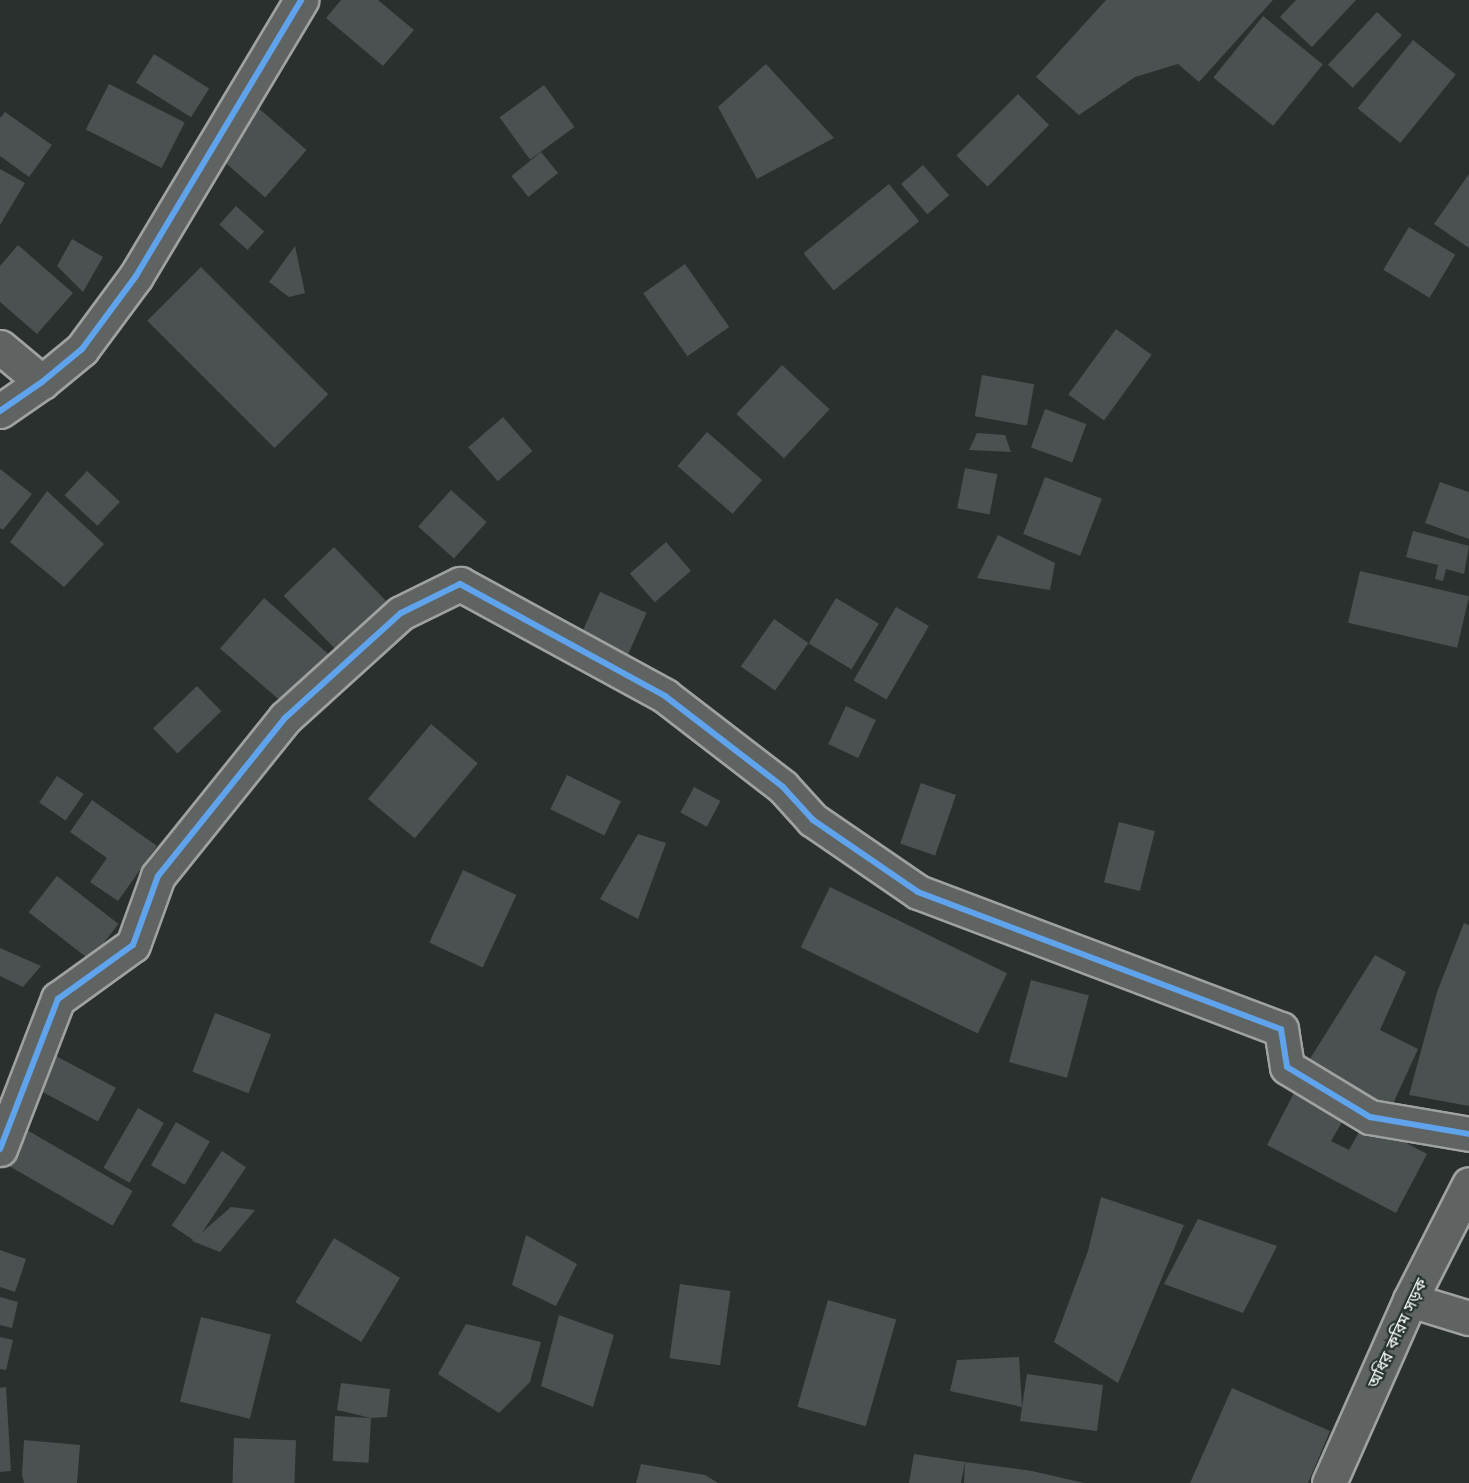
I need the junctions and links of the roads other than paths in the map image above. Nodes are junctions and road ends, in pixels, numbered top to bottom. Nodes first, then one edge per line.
1 (301, 0) edge
2 (0, 348) edge
3 (42, 382) junction
4 (0, 411) edge
5 (1469, 1134) edge
6 (0, 1149) edge
7 (1469, 1184) edge
8 (1410, 1300) junction
9 (1469, 1318) edge
10 (1329, 1483) edge

1 - 3 street
2 - 3 street
3 - 4 street
5 - 6 street
7 - 8 street, অধির করিম সড়ক
8 - 9 street
8 - 10 street, অধির করিম সড়ক

